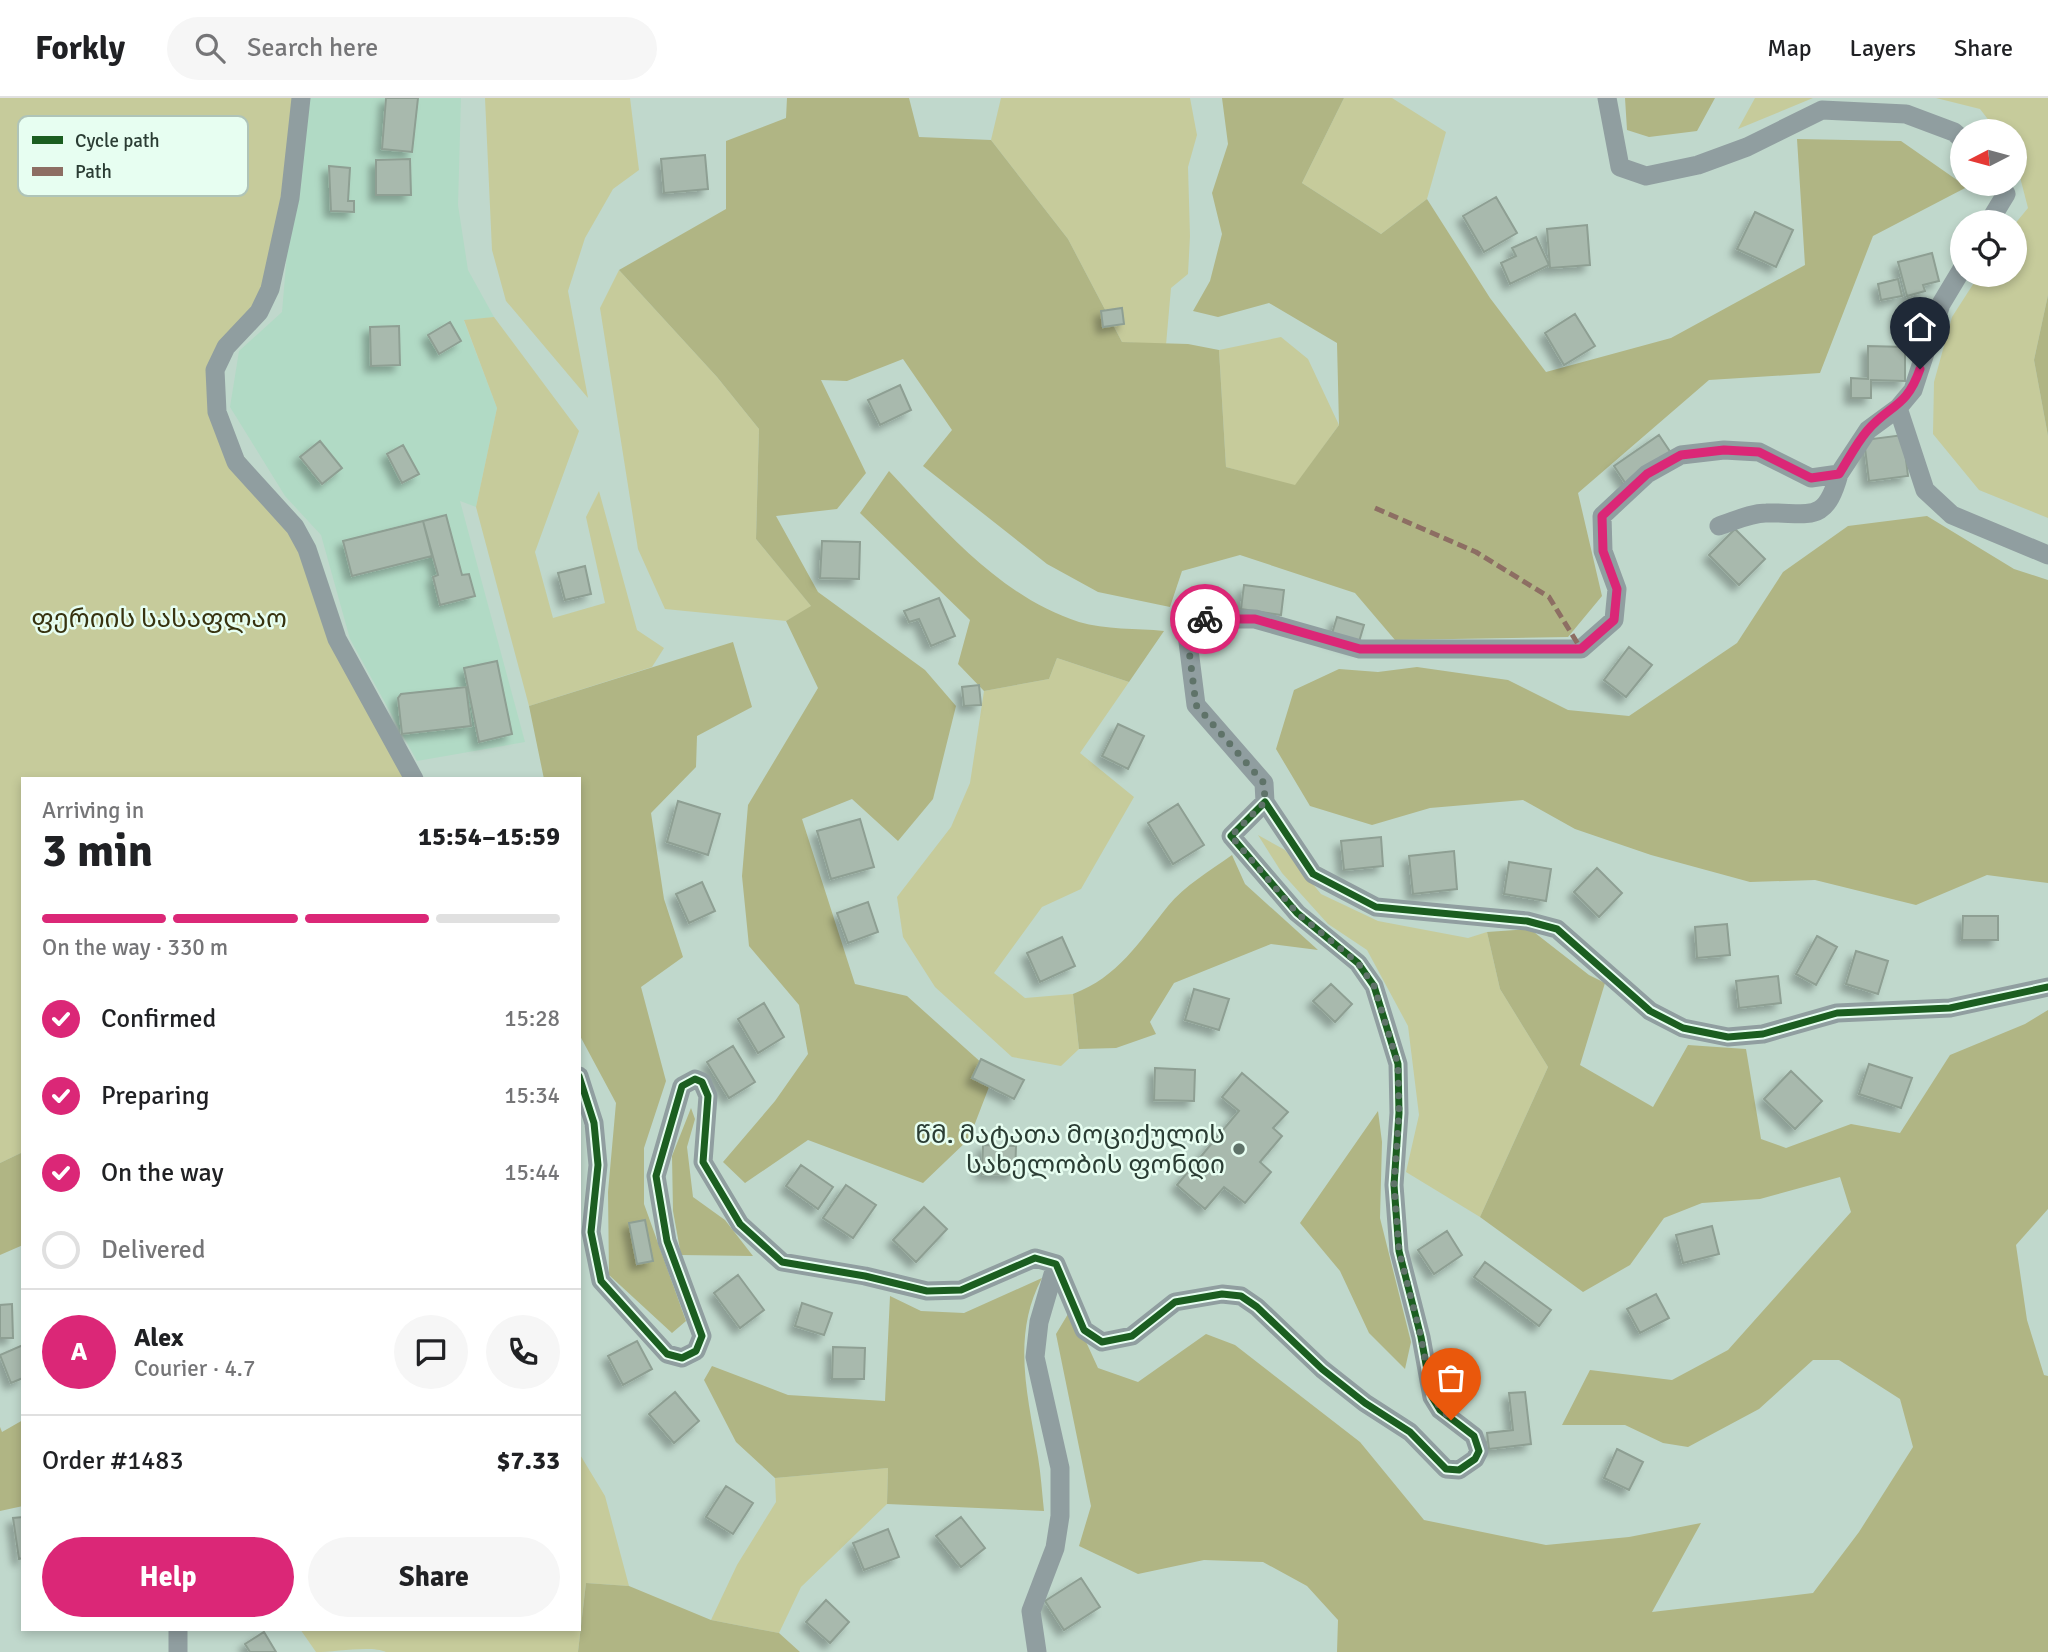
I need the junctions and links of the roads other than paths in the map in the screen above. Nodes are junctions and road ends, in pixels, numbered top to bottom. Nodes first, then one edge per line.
1 (301, 98) edge
2 (1607, 98) edge
3 (1950, 130) edge
4 (1951, 287) edge
5 (1898, 408) junction
6 (1839, 474) junction
7 (1719, 526) dead end
8 (2048, 555) edge
9 (413, 777) edge
10 (1265, 802) junction
11 (2048, 987) edge
12 (581, 1087) edge
13 (587, 1121) edge
14 (1056, 1264) junction
15 (178, 1631) edge
16 (178, 1652) edge
17 (1038, 1652) edge

1 - 9 street
2 - 3 street
4 - 5 street
5 - 6 street
5 - 8 street
6 - 7 street
6 - 10 street
10 - 11 street
10 - 14 street
12 - 13 street
13 - 14 street
14 - 17 street
15 - 16 street

